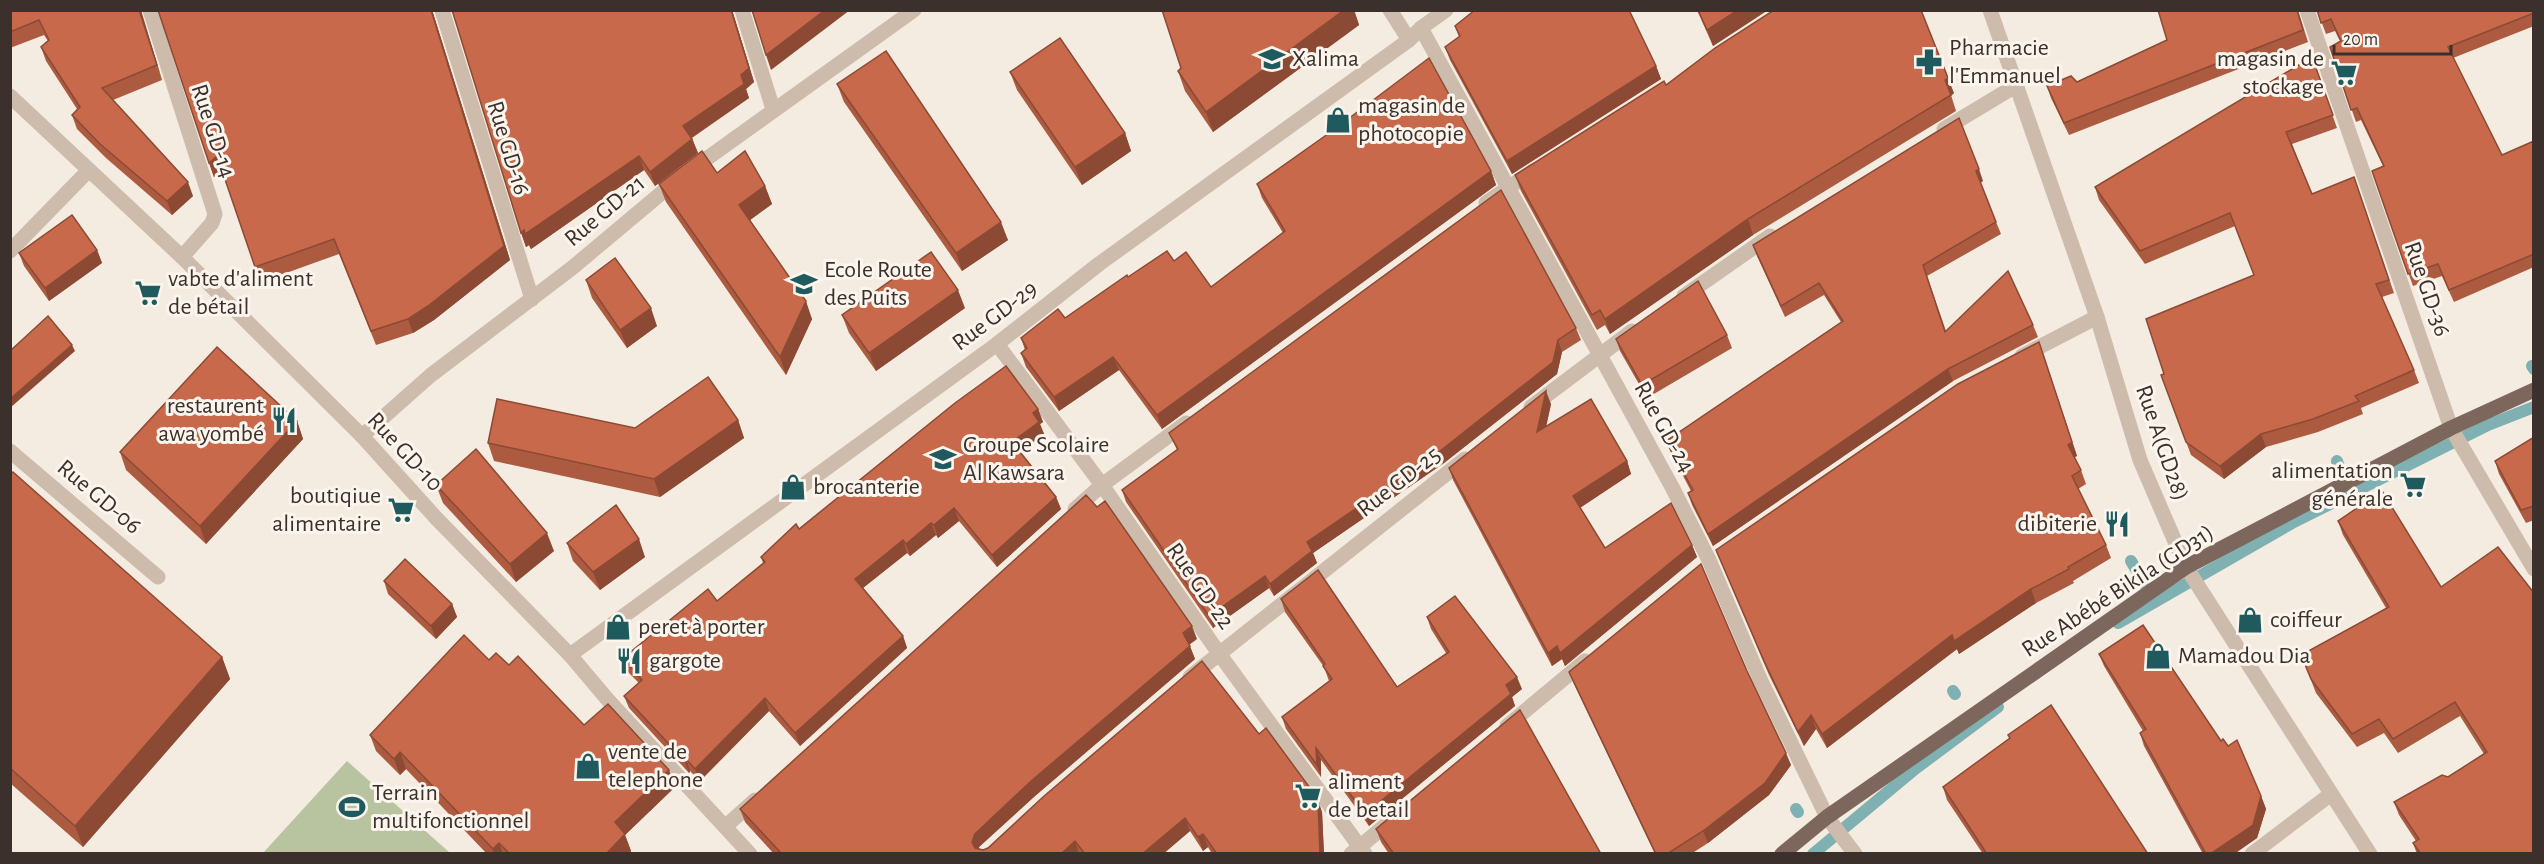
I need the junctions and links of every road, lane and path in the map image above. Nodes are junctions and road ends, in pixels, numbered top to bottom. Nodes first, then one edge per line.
1 (150, 10) edge
2 (442, 10) edge
3 (742, 10) edge
4 (914, 10) edge
5 (1390, 10) edge
6 (1446, 10) edge
7 (1990, 10) edge
8 (2307, 10) edge
9 (1421, 28) junction
10 (1409, 40) junction
11 (2017, 85) junction
12 (10, 96) edge
13 (773, 110) junction
14 (1936, 134) edge
15 (1549, 161) edge
16 (89, 170) junction
17 (1509, 187) junction
18 (1473, 213) edge
19 (1779, 231) edge
20 (10, 251) edge
21 (182, 257) junction
22 (532, 299) junction
23 (1674, 302) edge
24 (2097, 317) junction
25 (1646, 322) edge
26 (997, 344) junction
27 (1598, 355) junction
28 (2008, 363) edge
29 (2534, 390) edge
30 (1201, 412) edge
31 (1515, 420) edge
32 (2451, 428) junction
33 (362, 436) junction
34 (1478, 449) edge
35 (10, 451) edge
36 (1102, 484) junction
37 (1061, 522) edge
38 (2186, 567) junction
39 (2534, 569) edge
40 (158, 577) dead end
41 (1218, 652) junction
42 (570, 655) junction
43 (1594, 655) edge
44 (1175, 689) edge
45 (1496, 734) edge
46 (766, 790) edge
47 (2331, 794) junction
48 (1405, 808) edge
49 (1827, 817) junction
50 (726, 826) junction
51 (1359, 851) edge
52 (750, 854) edge
53 (1782, 854) edge
54 (1856, 854) edge
55 (2252, 854) edge
56 (2370, 854) edge

1 - 21 street, Rue GD-14
2 - 22 street, Rue GD-16
3 - 13 street
4 - 13 street, Rue GD-21
5 - 10 street
6 - 9 street, Rue GD-29
7 - 11 street, Rue A(GD28)
8 - 32 street, Rue GD-36
9 - 10 street, Rue GD-29
9 - 17 street, Rue GD-24
10 - 26 street, Rue GD-29
11 - 14 street
11 - 24 street, Rue A(GD28)
12 - 16 street, Rue GD-10
13 - 22 street, Rue GD-21
15 - 17 street
16 - 20 street
16 - 21 street, Rue GD-10
17 - 18 street
17 - 27 street, Rue GD-24
19 - 23 street
21 - 33 street, Rue GD-10
22 - 33 street, Rue GD-21
24 - 28 street
24 - 38 street, Rue A(GD28)
25 - 27 street
26 - 36 street, Rue GD-22
26 - 42 street, Rue GD-29
27 - 31 street
27 - 49 street, Rue GD-24
29 - 32 main road, Rue Abébé Bikila (GD31)
30 - 36 street
32 - 38 main road, Rue Abébé Bikila (GD31)
32 - 39 street, Rue GD-36
33 - 42 street, Rue GD-10
34 - 41 street, Rue GD-25
35 - 40 street, Rue GD-06
36 - 37 street
36 - 41 street, Rue GD-22
38 - 47 street, Rue A(GD28)
38 - 49 main road, Rue Abébé Bikila (GD31)
41 - 44 street, Rue GD-25
41 - 51 street, Rue GD-22
42 - 50 street, Rue GD-10
43 - 45 street
46 - 50 street
47 - 55 street
47 - 56 street, Rue A(GD28)
48 - 51 street
49 - 53 main road, Rue Abébé Bikila (GD31)
49 - 54 street, Rue GD-24
50 - 52 street, Rue GD-10

